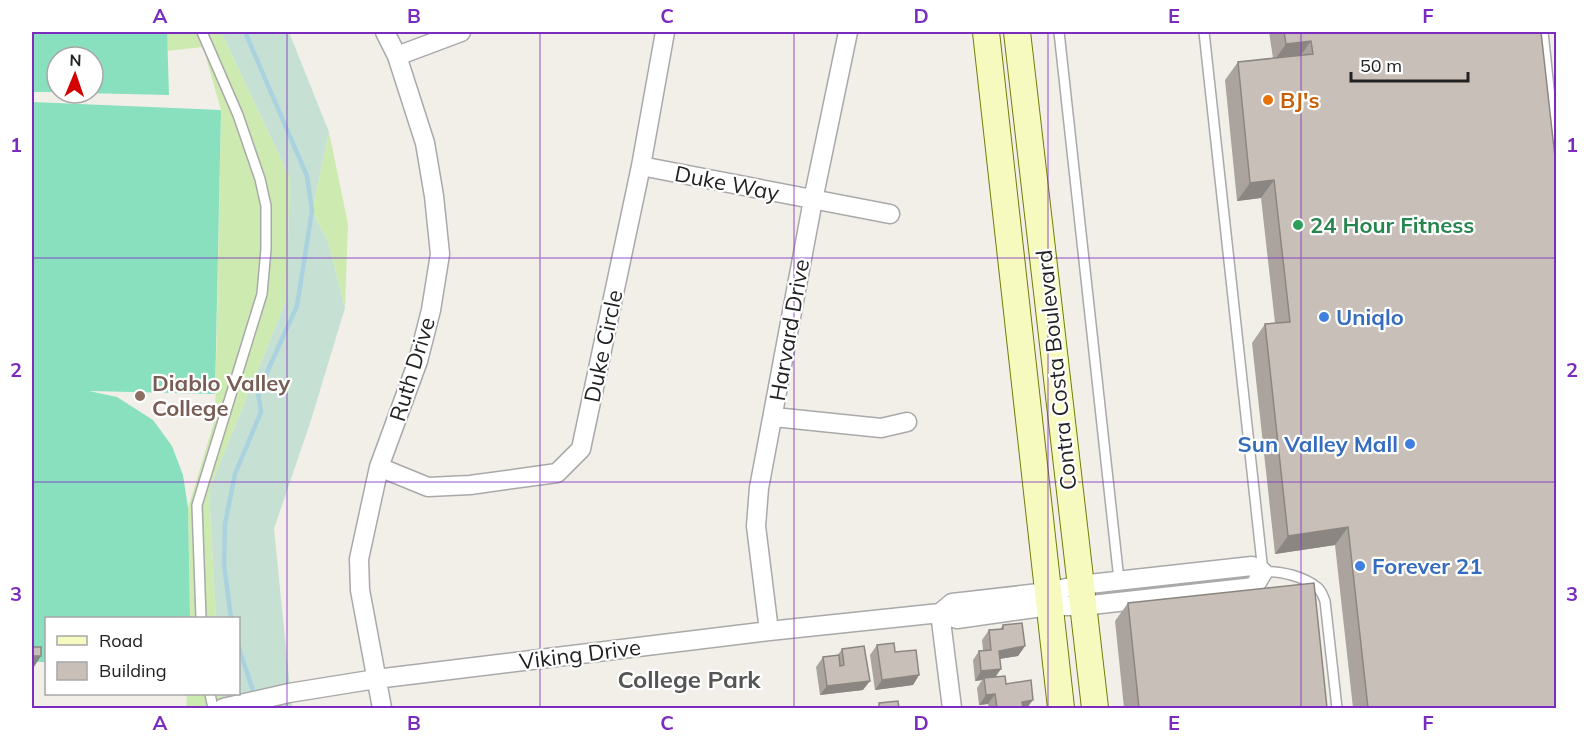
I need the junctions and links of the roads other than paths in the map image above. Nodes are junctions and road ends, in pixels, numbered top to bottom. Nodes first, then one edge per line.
1 (202, 32) edge
2 (385, 32) edge
3 (461, 32) edge
4 (665, 32) edge
5 (848, 32) edge
6 (986, 32) edge
7 (1017, 32) edge
8 (1059, 32) edge
9 (1204, 32) edge
10 (1542, 32) edge
11 (397, 56) junction
12 (1557, 154) edge
13 (641, 166) junction
14 (813, 200) junction
15 (890, 214) dead end
16 (774, 417) junction
17 (907, 422) dead end
18 (379, 467) junction
19 (1263, 572) junction
20 (1119, 580) junction
21 (1081, 596) junction
22 (1049, 599) junction
23 (940, 613) junction
24 (201, 617) edge
25 (769, 631) junction
26 (376, 679) junction
27 (223, 708) edge
28 (382, 708) edge
29 (951, 708) edge
30 (1061, 708) edge
31 (1095, 708) edge
32 (1337, 708) edge

1 - 24 lane
2 - 11 street, Ruth Drive
3 - 11 street
4 - 13 street, Duke Circle
5 - 14 street, Harvard Drive
6 - 22 main road, Contra Costa Boulevard
7 - 21 main road, Contra Costa Boulevard
8 - 20 lane
9 - 19 lane
10 - 12 lane
11 - 18 street, Ruth Drive
13 - 14 street, Duke Way
13 - 18 street, Duke Circle
14 - 15 street, Duke Way
14 - 16 street, Harvard Drive
16 - 17 street
16 - 25 street, Harvard Drive
18 - 26 street, Ruth Drive
19 - 20 street
19 - 21 street
19 - 32 lane
20 - 21 street
21 - 22 street, Viking Drive
21 - 31 main road, Contra Costa Boulevard
22 - 23 street, Viking Drive
22 - 30 main road, Contra Costa Boulevard
23 - 25 street, Viking Drive
23 - 29 street
25 - 26 street, Viking Drive
26 - 27 street, Viking Drive
26 - 28 street, Ruth Drive

